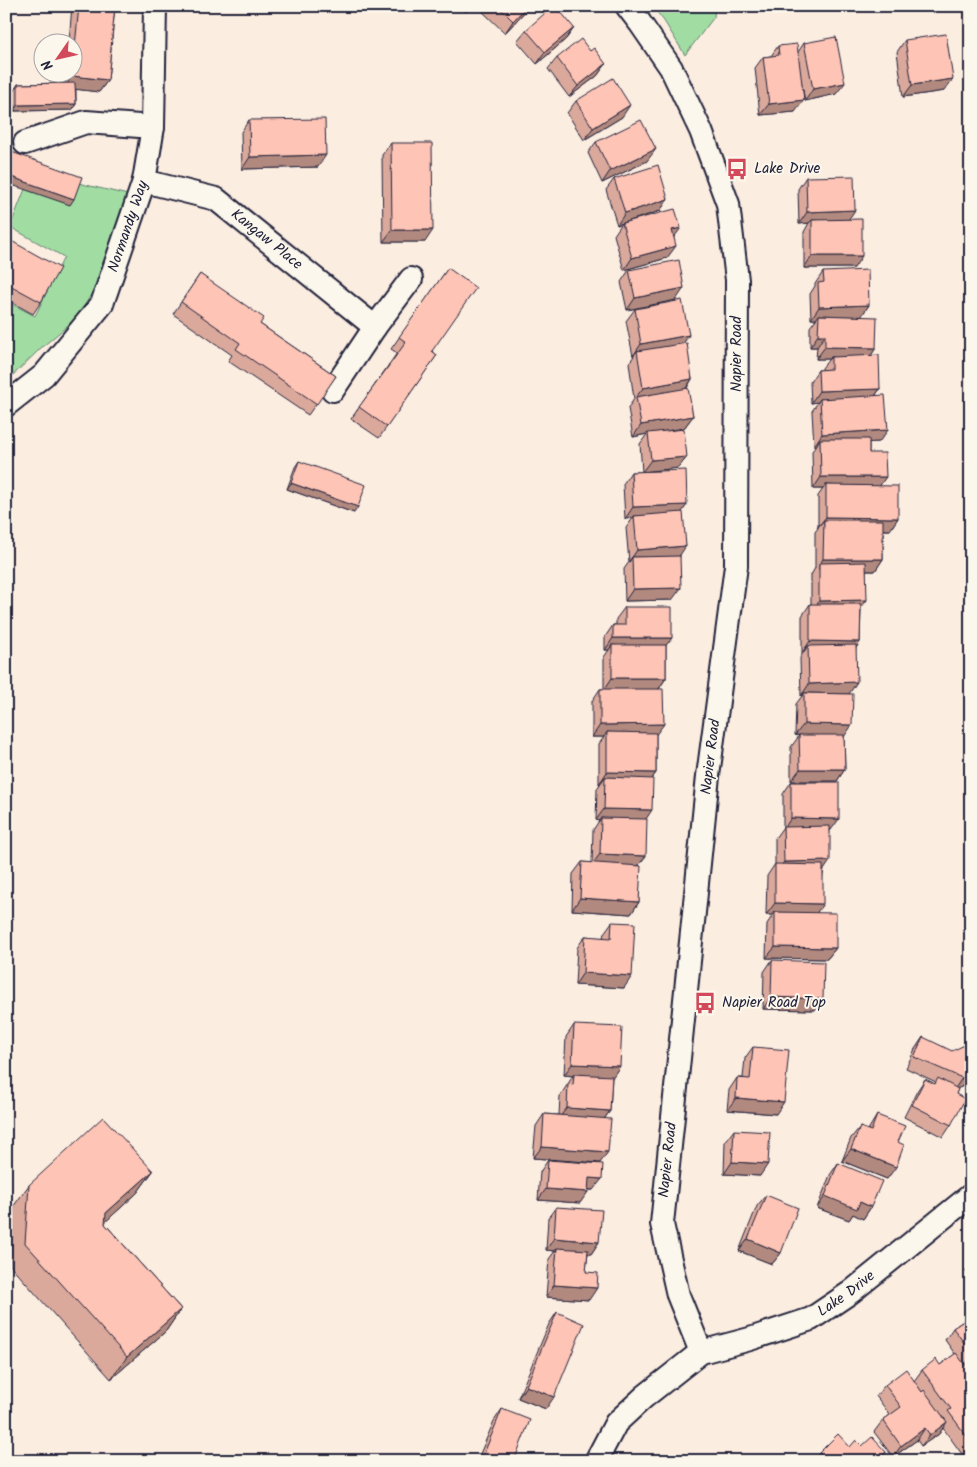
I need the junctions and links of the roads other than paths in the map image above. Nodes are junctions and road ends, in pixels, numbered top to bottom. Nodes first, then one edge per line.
1 (155, 6) edge
2 (633, 15) edge
3 (153, 127) junction
4 (25, 143) dead end
5 (144, 181) junction
6 (411, 279) dead end
7 (375, 327) junction
8 (333, 390) edge
9 (6, 405) edge
10 (971, 1194) edge
11 (701, 1352) junction
12 (596, 1461) edge

1 - 3 street, Normandy Way
2 - 11 street, Napier Road
3 - 4 street
3 - 5 street, Normandy Way
5 - 7 street, Kangaw Place
5 - 9 street, Normandy Way
6 - 7 street
7 - 8 street
10 - 11 street, Lake Drive
11 - 12 street

